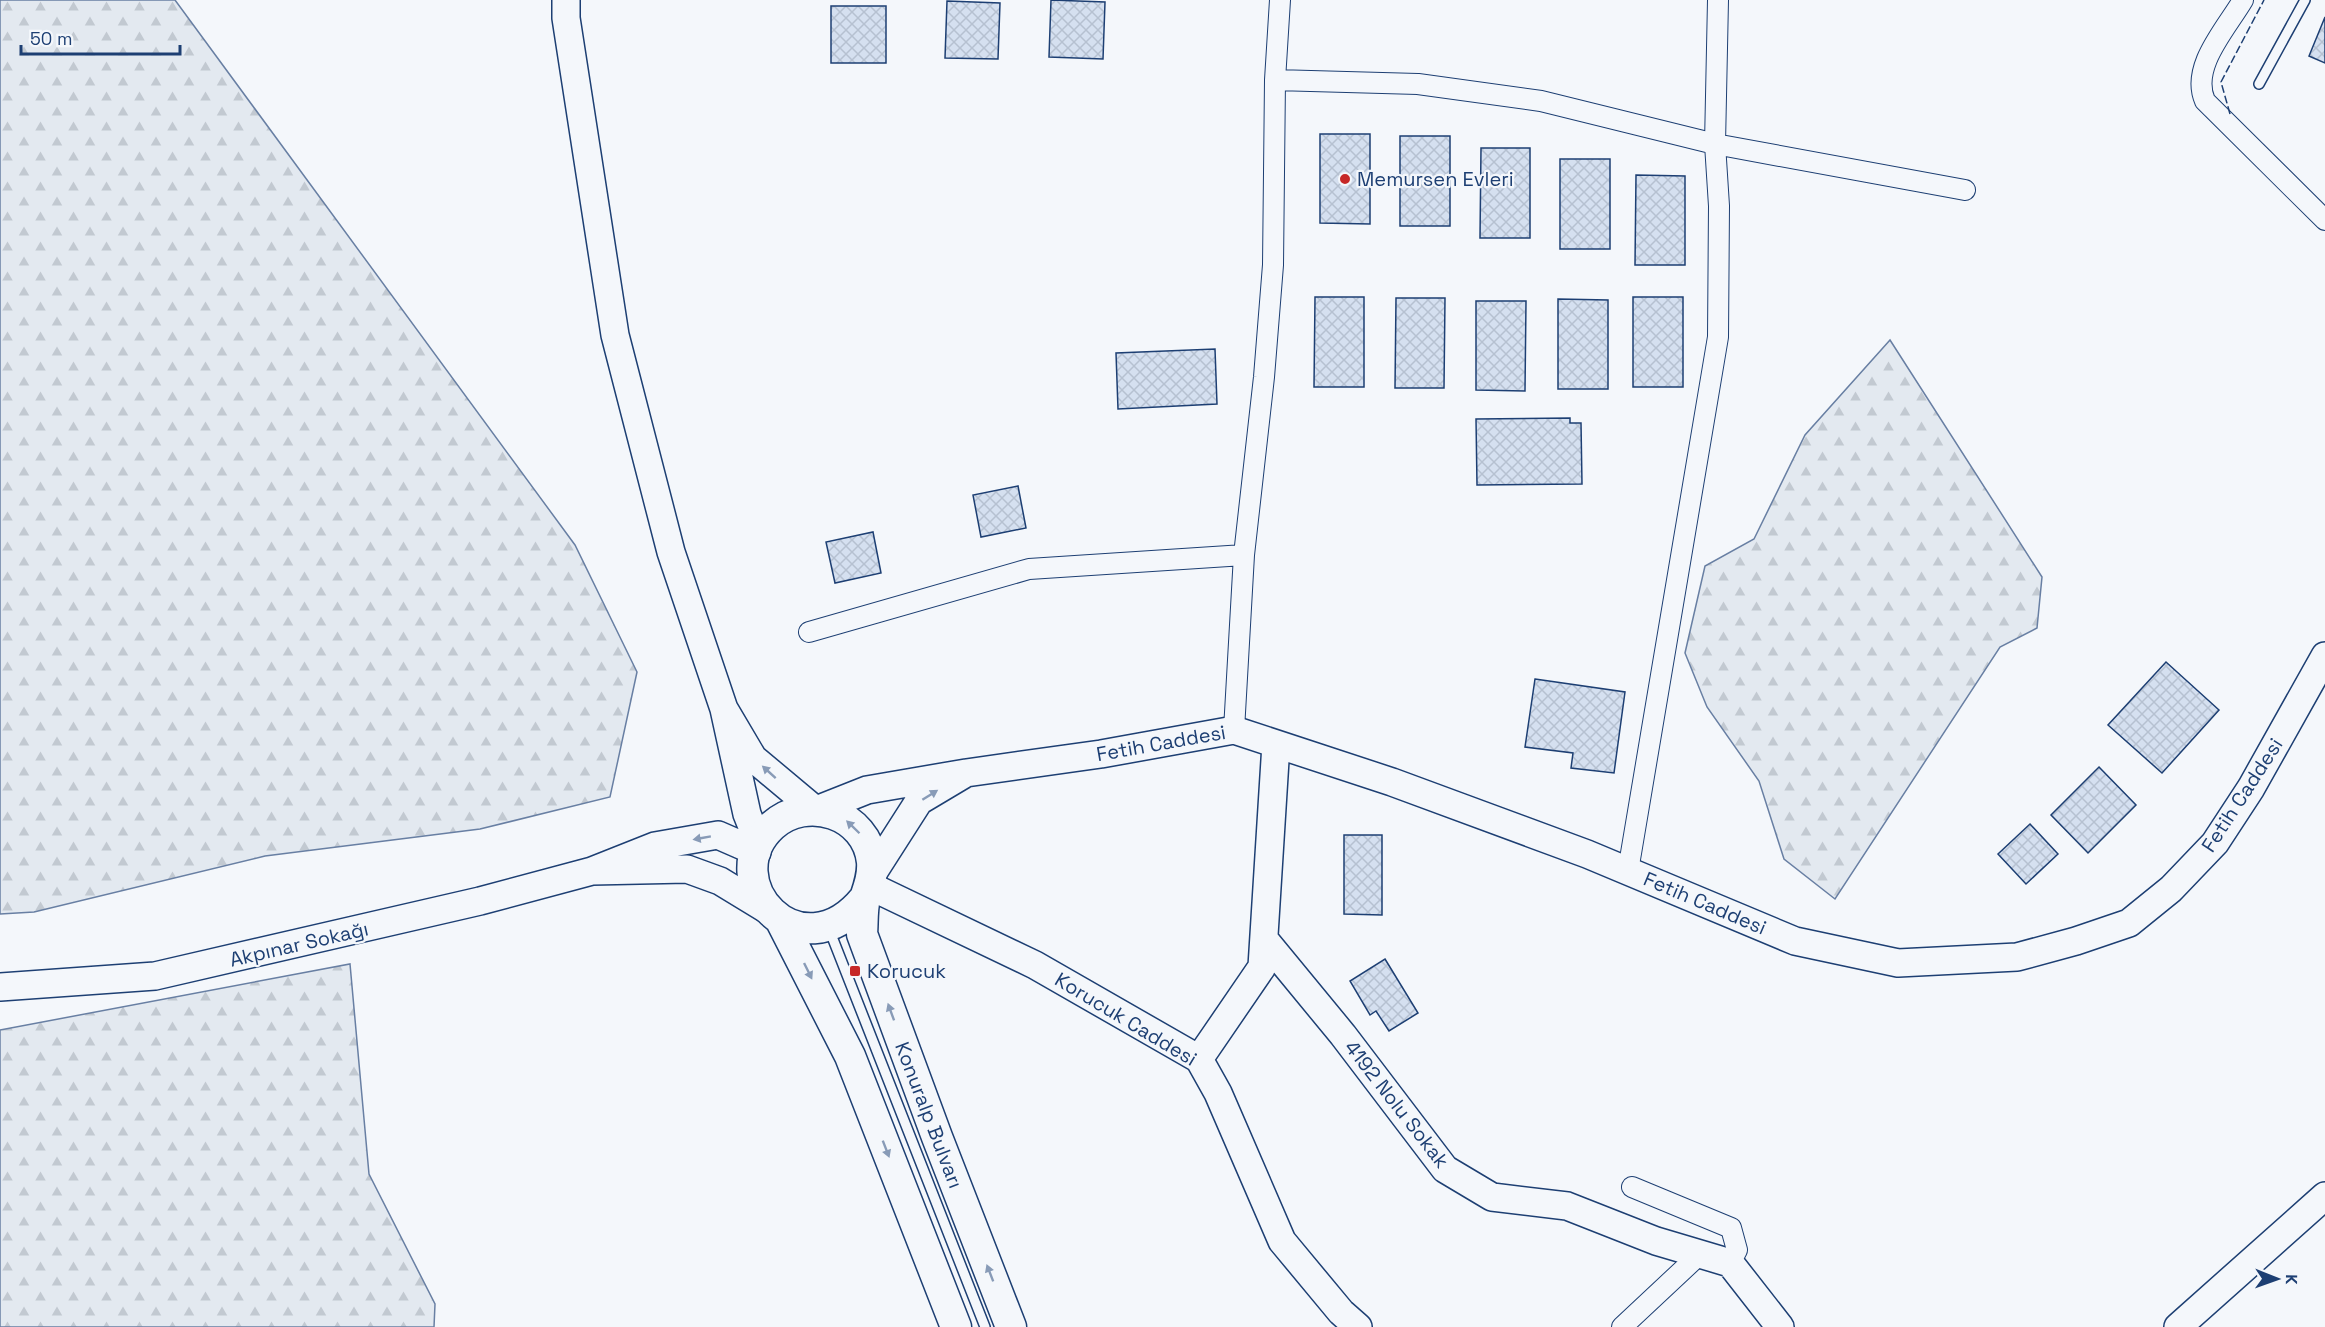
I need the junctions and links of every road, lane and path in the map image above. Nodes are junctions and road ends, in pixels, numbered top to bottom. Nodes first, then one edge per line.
1 (566, 0) edge
2 (1280, 0) edge
3 (1718, 0) edge
4 (2243, 0) edge
5 (2304, 0) edge
6 (1275, 80) junction
7 (2259, 84) dead end
8 (1715, 144) junction
9 (1965, 190) dead end
10 (2325, 220) edge
11 (1244, 555) junction
12 (809, 632) dead end
13 (2325, 656) edge
14 (724, 709) junction
15 (1233, 730) junction
16 (1276, 744) junction
17 (966, 773) junction
18 (817, 809) junction
19 (758, 848) junction
20 (592, 870) junction
21 (1628, 871) junction
22 (869, 887) junction
23 (773, 914) junction
24 (828, 926) junction
25 (1264, 939) junction
26 (0, 987) edge
27 (1200, 1059) junction
28 (1632, 1187) dead end
29 (2325, 1196) edge
30 (1700, 1254) junction
31 (1730, 1263) junction
32 (956, 1327) edge
33 (985, 1327) edge
34 (1011, 1327) edge
35 (1358, 1327) edge
36 (1622, 1327) edge
37 (1780, 1327) edge
38 (2178, 1327) edge

1 - 14 street
2 - 6 street
3 - 8 street
4 - 10 street
5 - 7 lane
6 - 8 street
6 - 11 street
8 - 9 street
8 - 21 street
11 - 12 street
11 - 15 street
13 - 21 street, Fetih Caddesi
18 -> 14 street
14 - 19 street
15 - 16 street, Fetih Caddesi
15 - 17 street, Fetih Caddesi
16 - 21 street, Fetih Caddesi
16 - 25 street
17 - 18 street, Fetih Caddesi
22 -> 17 street, Fetih Caddesi
18 - 19 main road
22 -> 18 main road
19 -> 20 street, Akpınar Sokağı
19 - 23 main road
20 - 23 street, Akpınar Sokağı
20 - 26 street, Akpınar Sokağı
22 - 24 main road
22 - 27 street, Korucuk Caddesi
34 -> 22 main road, Konuralp Bulvarı
23 - 24 main road
23 -> 32 main road
24 - 33 lane
25 - 27 street
25 - 30 street, 4192 Nolu Sokak
27 - 35 street, Korucuk Caddesi
28 - 31 street
29 - 38 street
30 - 31 street, 4192 Nolu Sokak
30 - 36 street
31 - 37 street

